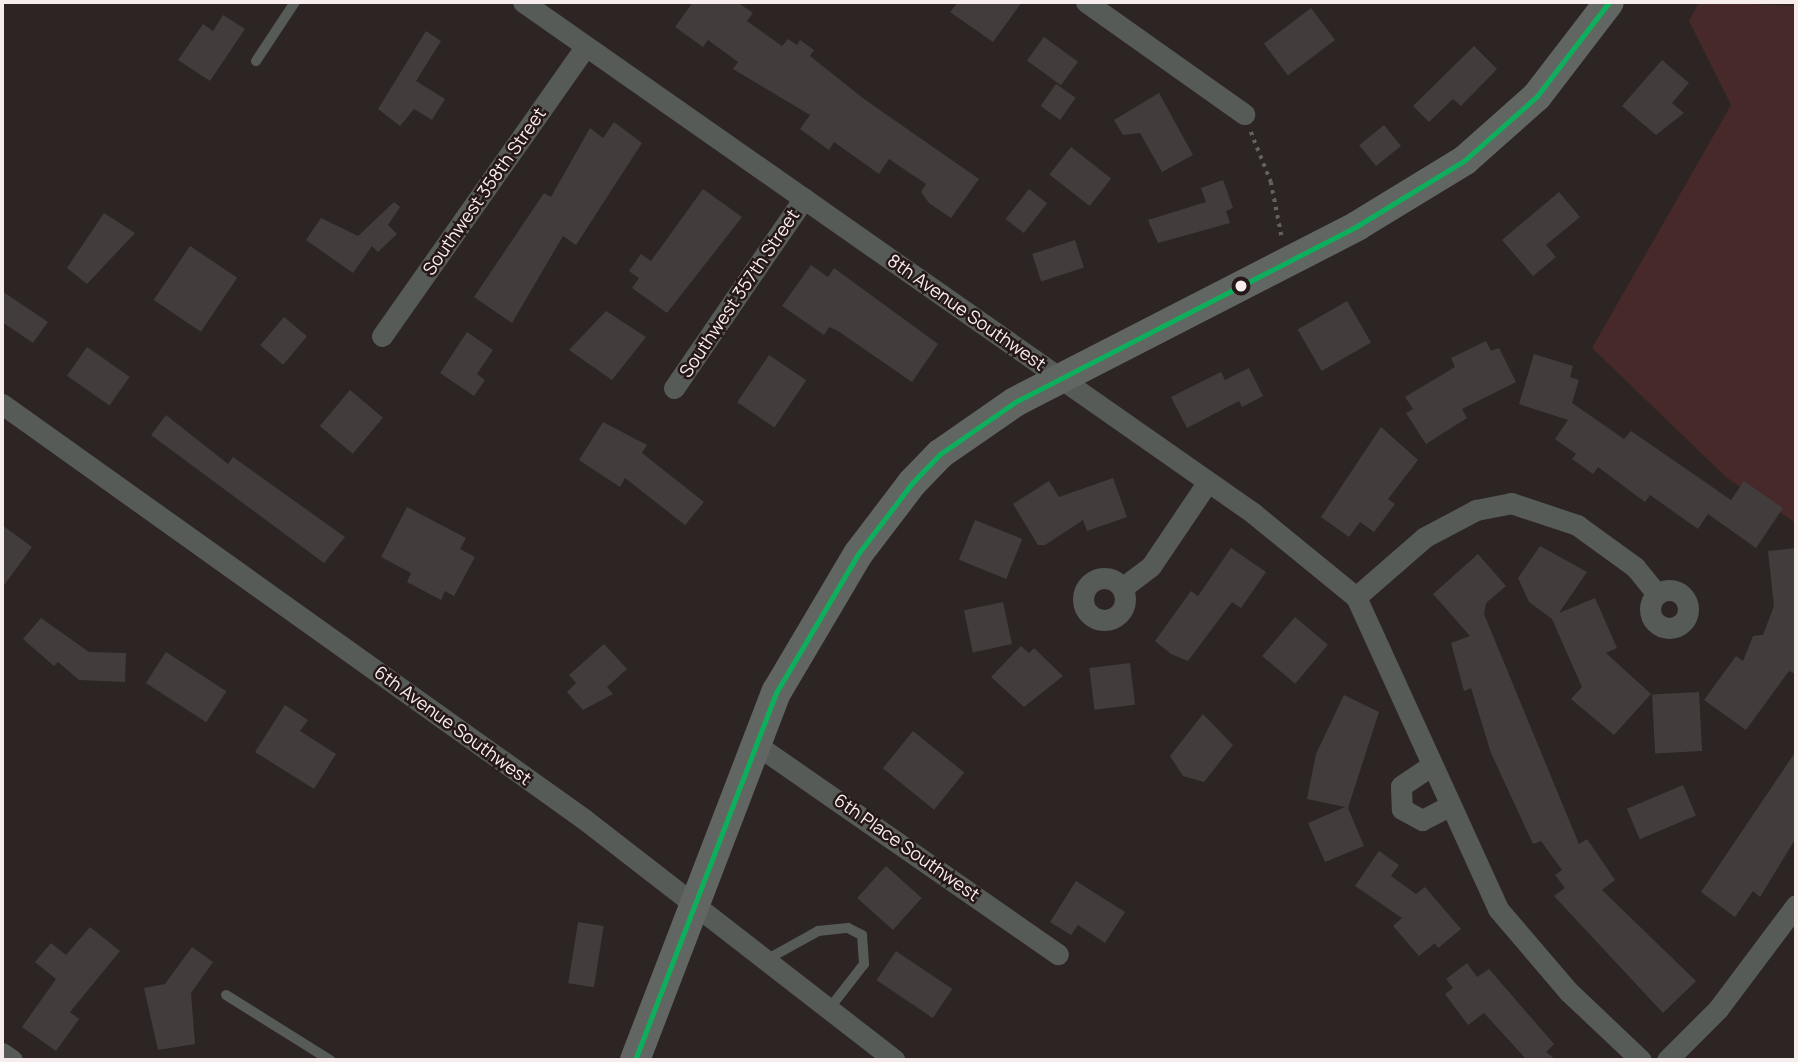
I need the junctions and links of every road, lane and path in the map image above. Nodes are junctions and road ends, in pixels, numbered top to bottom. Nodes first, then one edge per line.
1 (295, 2) edge
2 (523, 2) edge
3 (1086, 2) edge
4 (1609, 2) edge
5 (585, 47) junction
6 (256, 61) dead end
7 (1244, 114) joint
8 (804, 198) junction
9 (1286, 263) junction
10 (382, 336) dead end
11 (1060, 378) junction
12 (674, 388) dead end
13 (2, 404) edge
14 (1207, 483) junction
15 (1122, 588) dead end
16 (1657, 594) dead end
17 (1356, 597) junction
18 (754, 743) junction
19 (1432, 765) junction
20 (1450, 806) junction
21 (695, 903) junction
22 (1796, 905) edge
23 (1058, 954) dead end
24 (766, 960) junction
25 (226, 995) dead end
26 (828, 1009) junction
27 (2, 1053) edge
28 (12, 1060) edge
29 (330, 1060) edge
30 (635, 1060) edge
31 (895, 1060) edge
32 (1641, 1060) edge
33 (1667, 1060) edge

1 - 6 lane
2 - 5 street, 8th Avenue Southwest
3 - 7 street
4 - 9 main road
5 - 8 street, 8th Avenue Southwest
5 - 10 street, Southwest 358th Street
7 - 9 path
8 - 11 street, 8th Avenue Southwest
8 - 12 street, Southwest 357th Street
9 - 11 main road
11 - 14 street, 8th Avenue Southwest
11 - 18 main road
13 - 21 street, 6th Avenue Southwest
14 - 15 street
14 - 17 street, 8th Avenue Southwest
16 - 17 street
17 - 19 street, 8th Avenue Southwest
18 - 21 main road
18 - 23 street, 6th Place Southwest
19 - 20 street, 8th Avenue Southwest
19 - 20 street
20 - 32 street, 8th Avenue Southwest
21 - 24 street, 6th Avenue Southwest
21 - 30 main road
22 - 33 street
24 - 26 street, 6th Avenue Southwest
24 - 26 lane
25 - 29 lane
26 - 31 street, 6th Avenue Southwest
27 - 28 street

